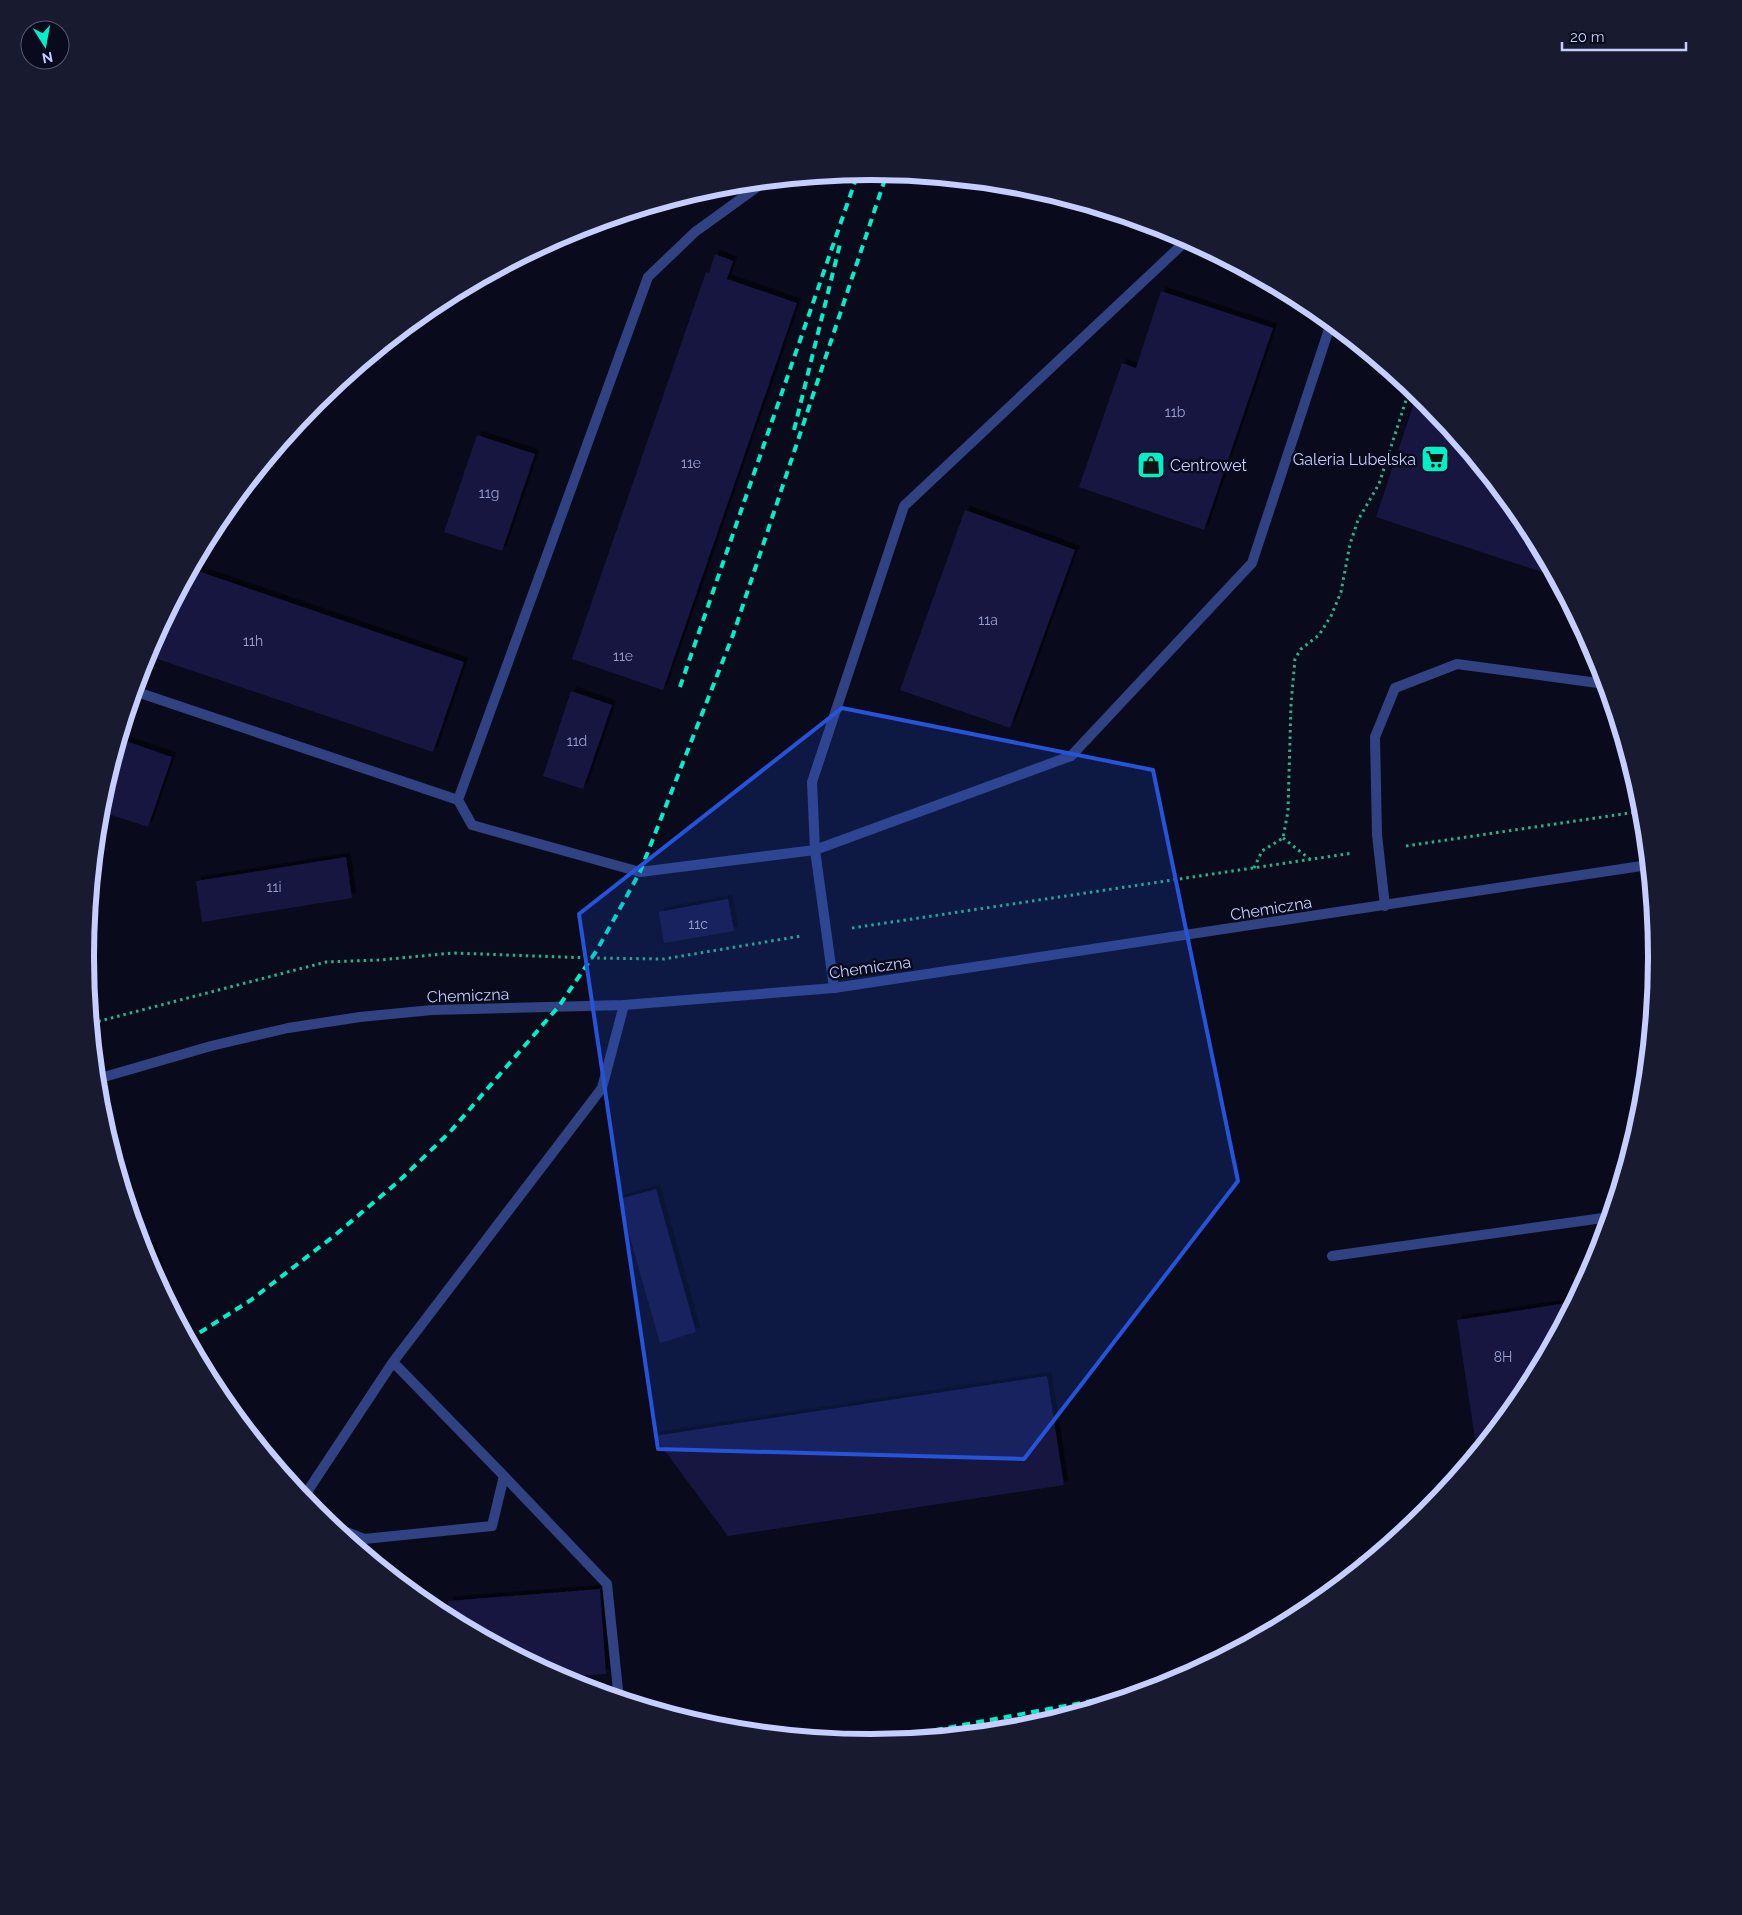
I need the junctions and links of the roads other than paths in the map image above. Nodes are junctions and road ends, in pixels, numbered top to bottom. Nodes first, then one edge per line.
1 (754, 190) edge
2 (1182, 245) edge
3 (1329, 330) edge
4 (1598, 683) edge
5 (141, 693) edge
6 (458, 800) junction
7 (814, 850) junction
8 (1643, 866) edge
9 (1385, 906) junction
10 (834, 988) junction
11 (624, 1005) junction
12 (103, 1077) edge
13 (1603, 1218) edge
14 (1332, 1256) dead end
15 (393, 1362) junction
16 (504, 1476) junction
17 (307, 1492) edge
18 (349, 1533) edge
19 (615, 1692) edge

1 - 6 street
2 - 7 street
3 - 7 street
4 - 9 street
5 - 6 street
6 - 7 street
7 - 10 street
8 - 9 street, Chemiczna
9 - 10 street, Chemiczna
10 - 11 street, Chemiczna
11 - 12 street, Chemiczna
11 - 15 street
13 - 14 street
15 - 16 street
15 - 17 street
16 - 18 street
16 - 19 street

